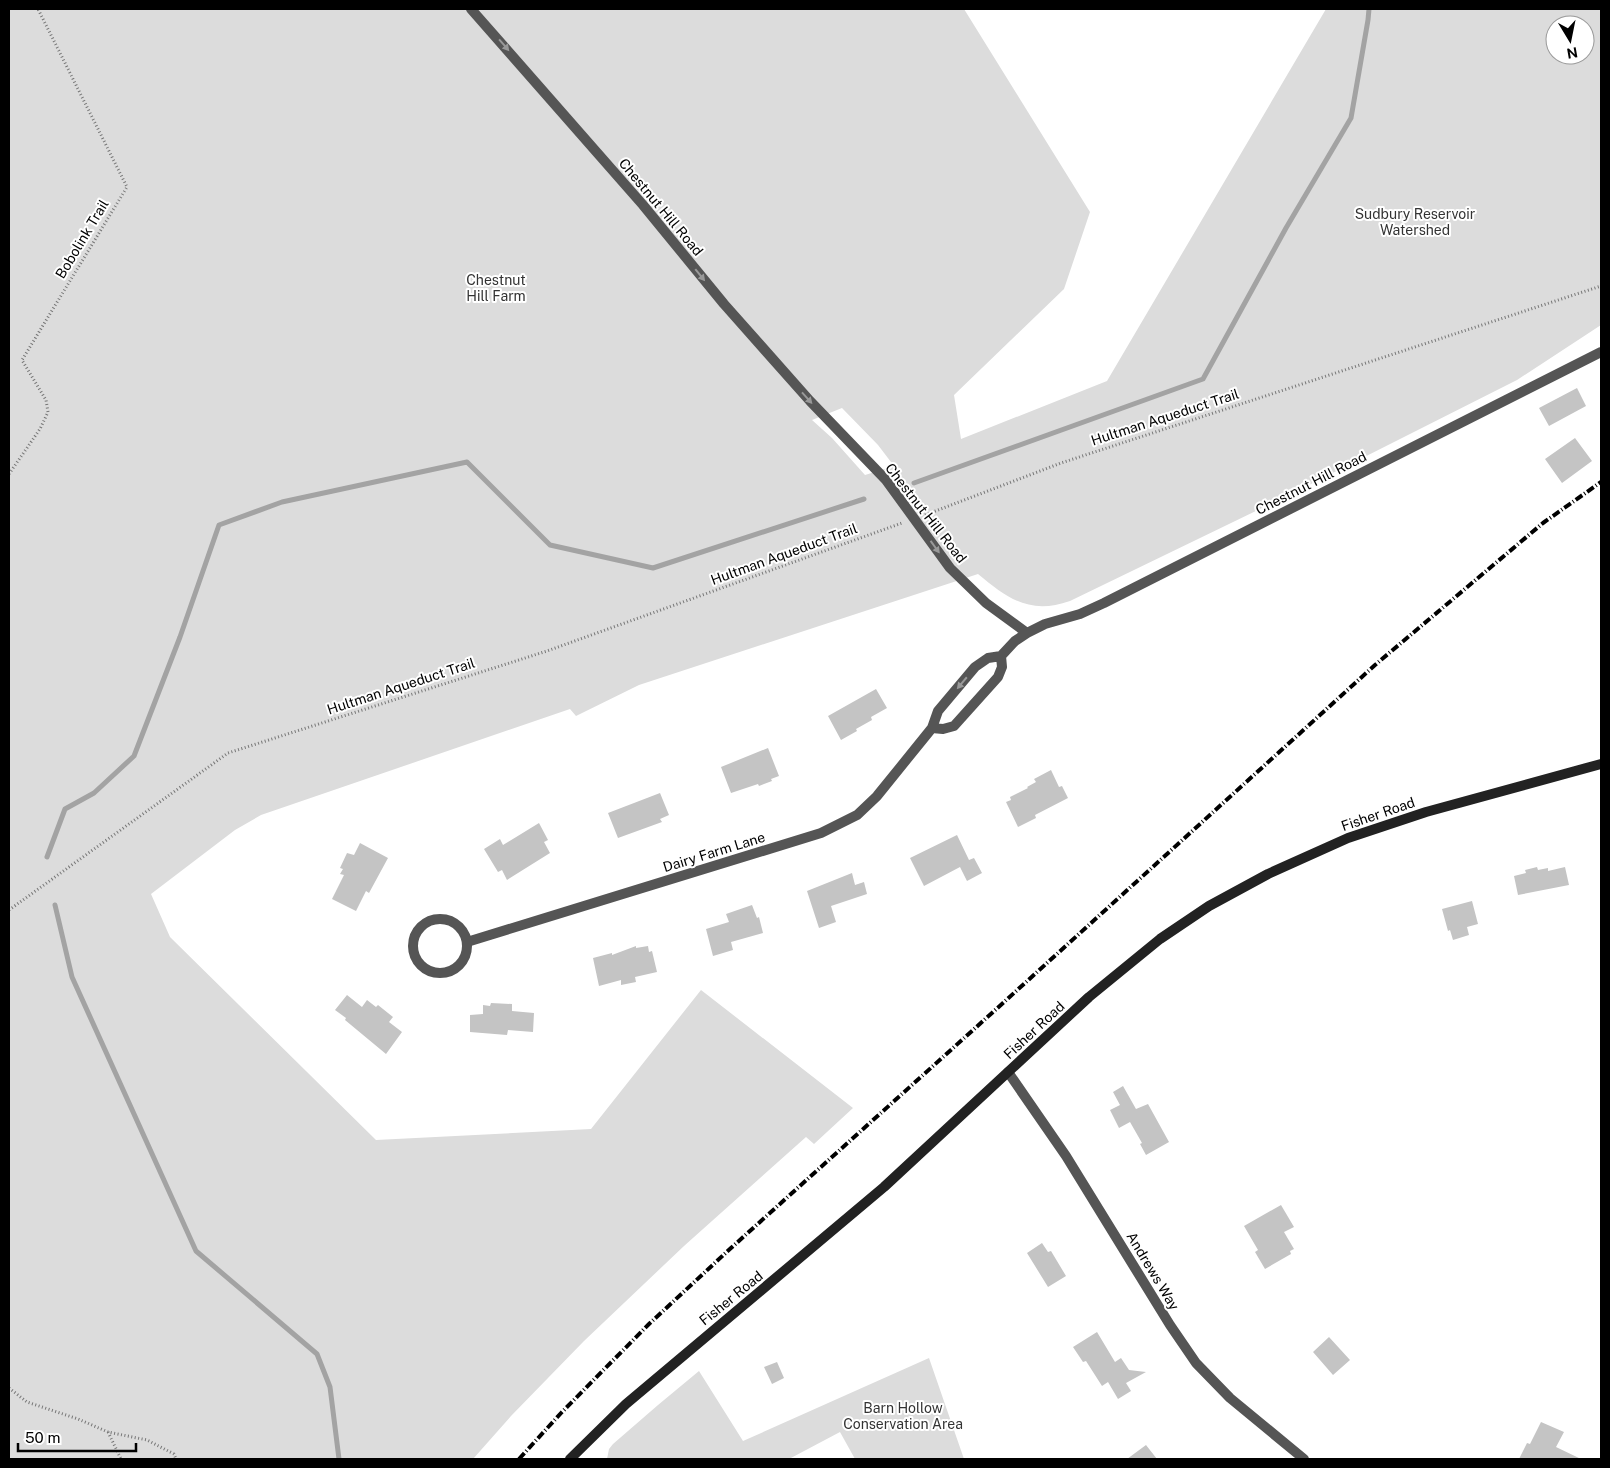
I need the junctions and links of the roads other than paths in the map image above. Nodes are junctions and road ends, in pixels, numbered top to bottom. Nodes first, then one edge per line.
1 (471, 9) edge
2 (1601, 352) edge
3 (1027, 633) junction
4 (1001, 656) junction
5 (932, 728) junction
6 (1601, 764) edge
7 (467, 942) junction
8 (1008, 1072) junction
9 (572, 1459) edge
10 (1304, 1459) edge

1 -> 3 street, Chestnut Hill Road
2 - 3 street, Chestnut Hill Road
3 - 4 street, Dairy Farm Lane
4 -> 5 street, Dairy Farm Lane
4 - 5 street
5 - 7 street, Dairy Farm Lane
6 - 8 street, Fisher Road
7 - 7 street
8 - 9 street, Fisher Road
8 - 10 street, Andrews Way

